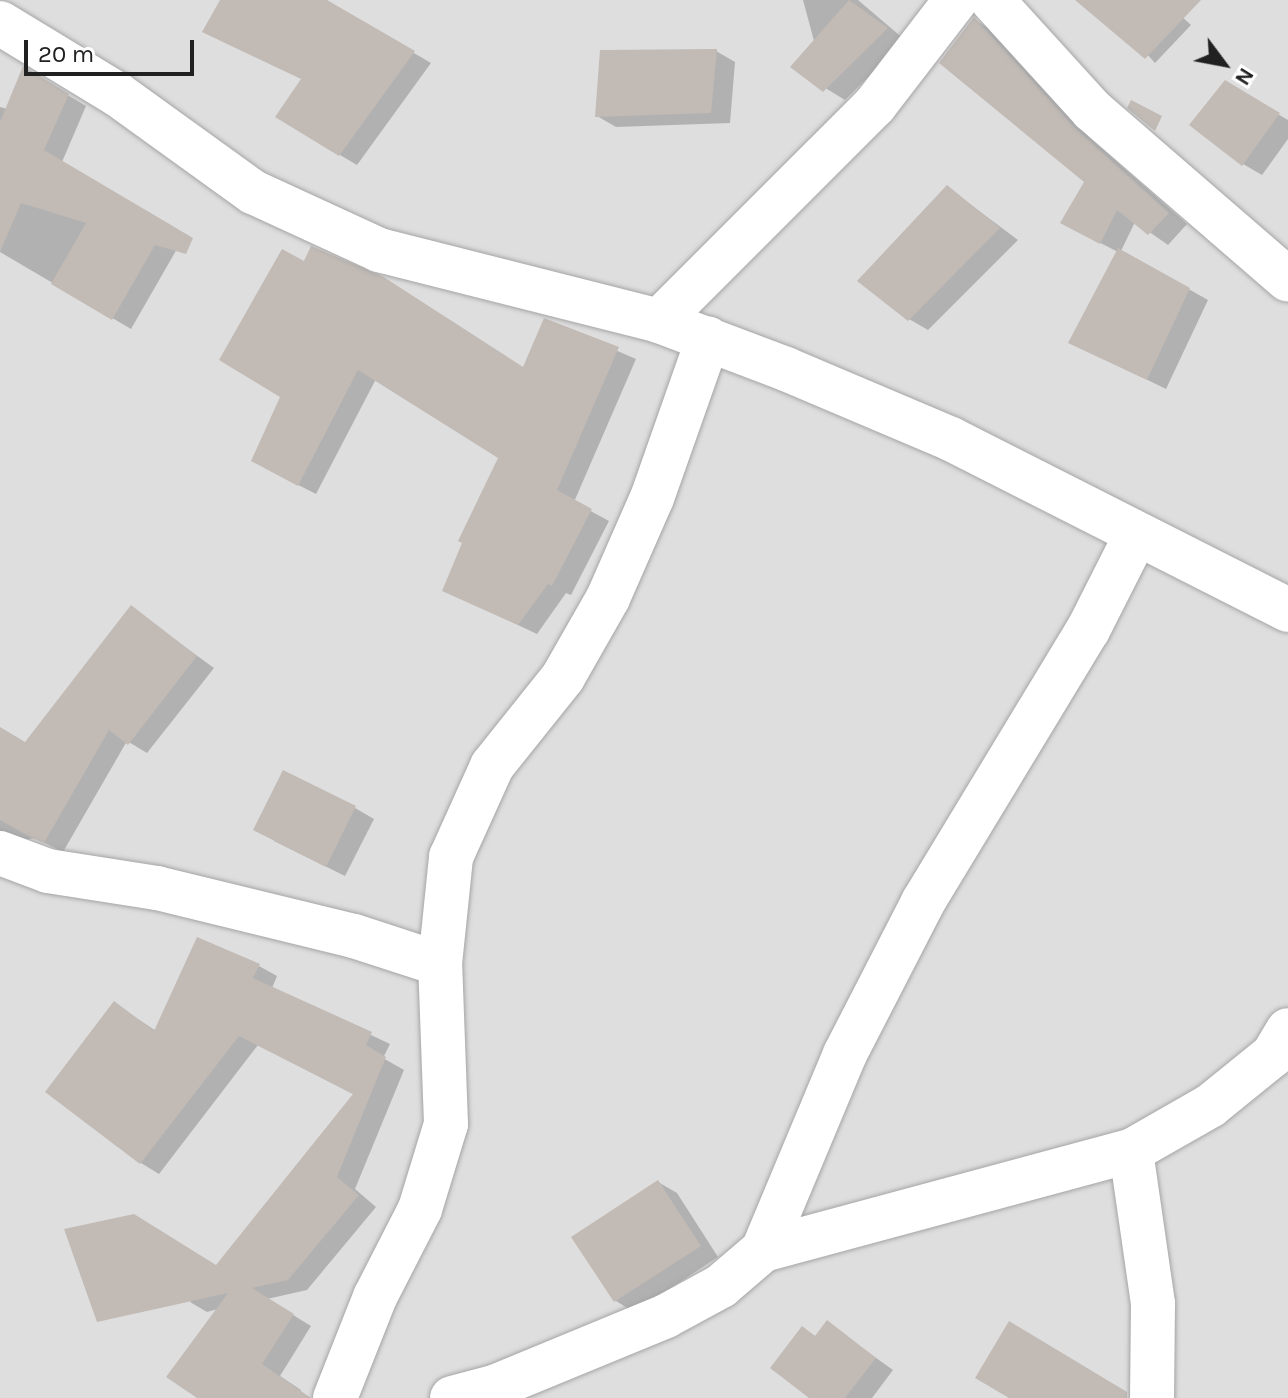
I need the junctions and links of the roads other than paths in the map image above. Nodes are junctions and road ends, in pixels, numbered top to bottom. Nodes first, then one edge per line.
1 (34, 0) edge
2 (956, 0) edge
3 (992, 0) edge
4 (0, 22) edge
5 (1288, 280) edge
6 (659, 321) junction
7 (708, 339) junction
8 (1136, 535) junction
9 (1288, 610) edge
10 (0, 853) edge
11 (440, 964) junction
12 (1288, 1030) edge
13 (1131, 1151) junction
14 (763, 1250) junction
15 (335, 1398) edge
16 (452, 1398) edge
17 (1152, 1398) edge

1 - 4 street
2 - 6 street
3 - 5 street
4 - 6 street
6 - 7 street
7 - 8 street
7 - 11 street
8 - 9 street
8 - 14 street
10 - 11 street
11 - 15 street
12 - 13 street
13 - 14 street
13 - 17 street
14 - 16 street

